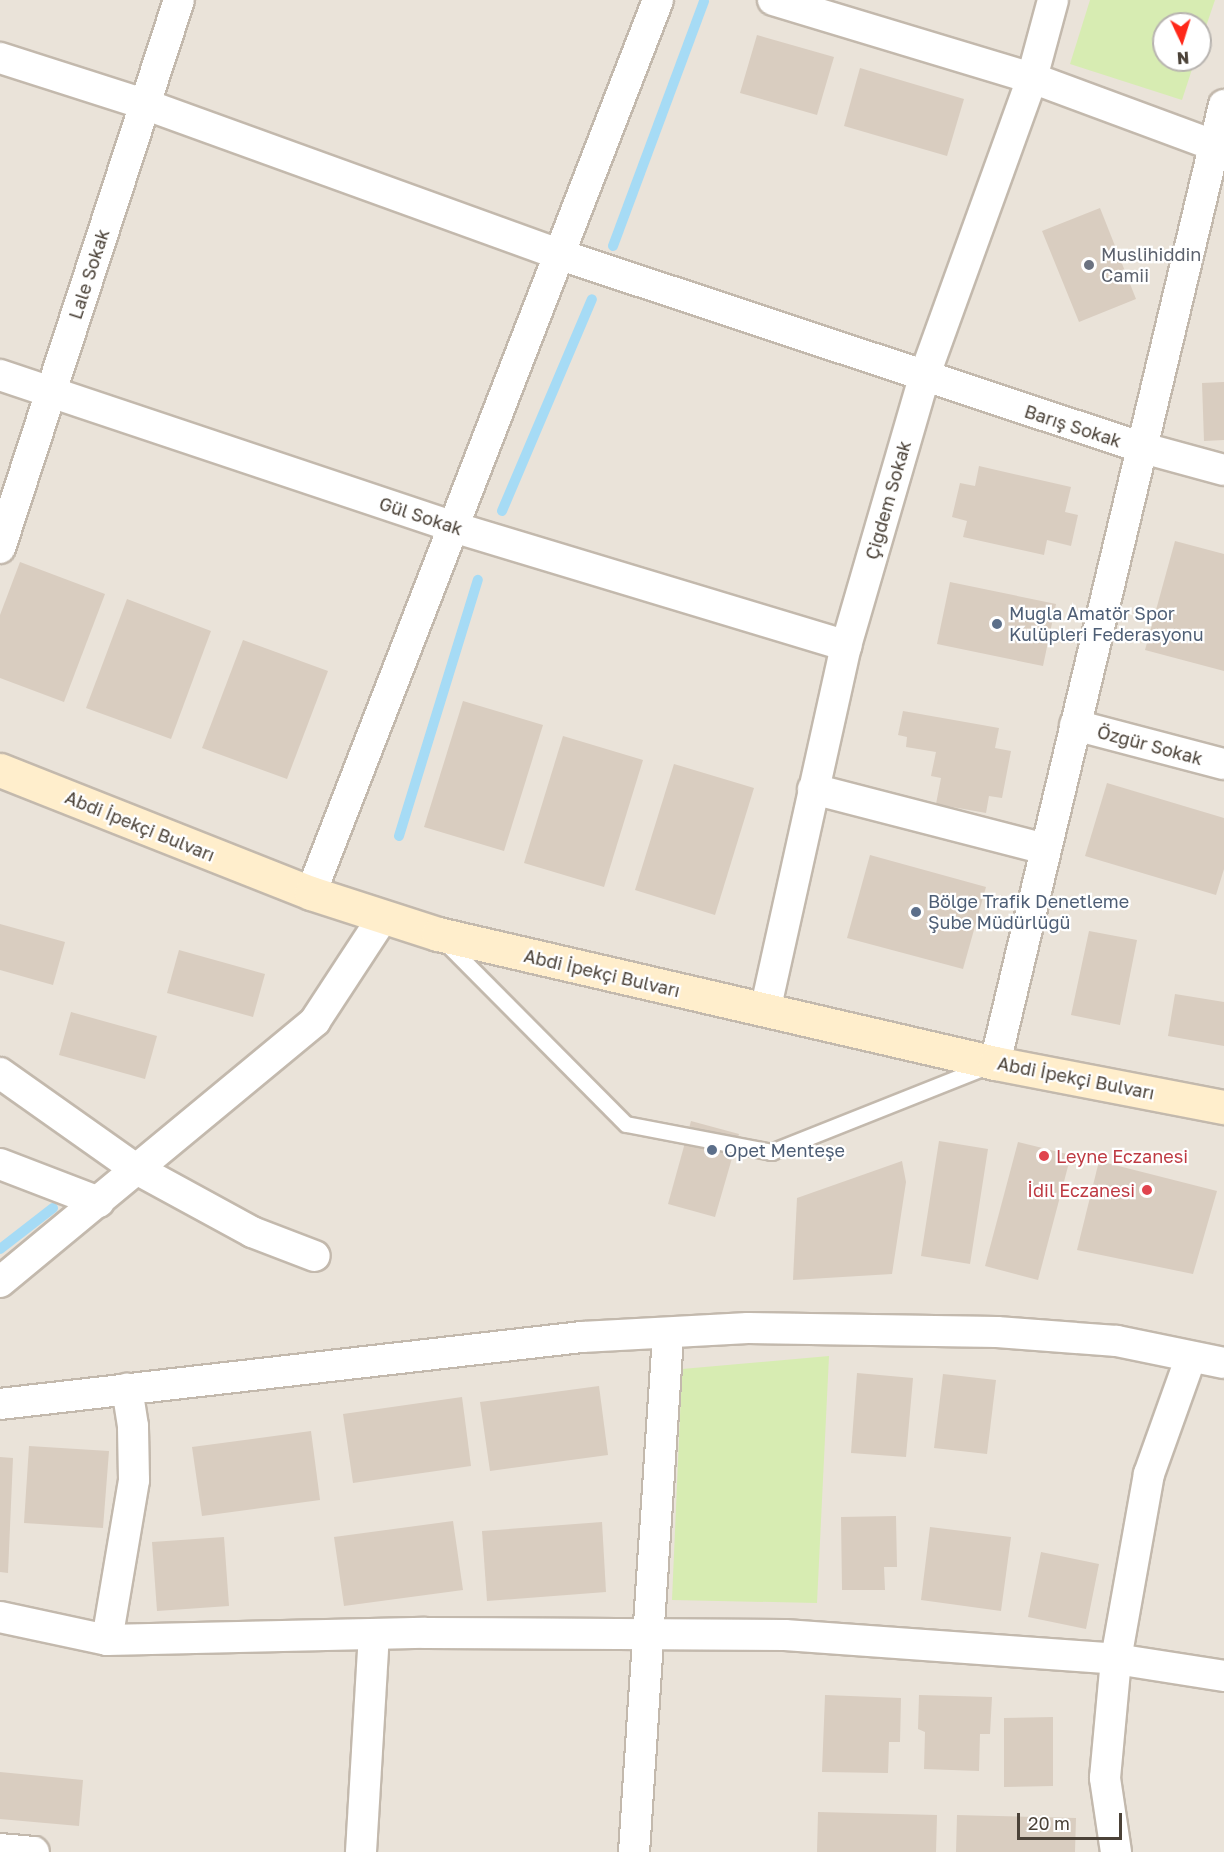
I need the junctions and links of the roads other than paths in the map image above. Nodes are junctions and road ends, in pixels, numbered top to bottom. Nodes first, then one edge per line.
1 (179, 0) edge
2 (658, 0) edge
3 (773, 0) edge
4 (1053, 0) edge
5 (0, 58) edge
6 (1032, 78) junction
7 (144, 104) junction
8 (1224, 105) edge
9 (1219, 147) edge
10 (558, 254) junction
11 (0, 375) edge
12 (924, 377) junction
13 (50, 392) junction
14 (1143, 448) junction
15 (1224, 470) edge
16 (453, 527) junction
17 (0, 548) edge
18 (846, 646) junction
19 (1075, 725) junction
20 (1224, 764) edge
21 (0, 770) edge
22 (813, 789) junction
23 (1045, 849) junction
24 (311, 893) junction
25 (383, 916) junction
26 (438, 934) junction
27 (765, 1011) junction
28 (995, 1063) junction
29 (0, 1073) edge
30 (1224, 1107) edge
31 (0, 1164) edge
32 (133, 1167) junction
33 (99, 1202) junction
34 (315, 1256) dead end
35 (0, 1282) edge
36 (668, 1336) junction
37 (1191, 1357) junction
38 (1224, 1363) edge
39 (126, 1388) junction
40 (0, 1404) edge
41 (0, 1617) edge
42 (650, 1633) junction
43 (374, 1635) junction
44 (108, 1640) junction
45 (1116, 1659) junction
46 (1224, 1676) edge
47 (0, 1849) edge
48 (34, 1852) edge
49 (361, 1852) edge
50 (634, 1852) edge
51 (1116, 1852) edge

1 - 7 street, Lale Sokak
2 - 10 street
3 - 6 street
4 - 6 street, Çiğdem Sokak
5 - 7 street, Barış Sokak
6 - 9 street
6 - 12 street, Çiğdem Sokak
7 - 10 street, Barış Sokak
7 - 13 street, Lale Sokak
8 - 9 street
9 - 14 street
10 - 12 street, Barış Sokak
10 - 16 street
11 - 13 street, Gül Sokak
12 - 14 street, Barış Sokak
12 - 18 street, Çiğdem Sokak
13 - 16 street, Gül Sokak
13 - 17 street, Lale Sokak
14 - 15 street, Barış Sokak
14 - 19 street
16 - 18 street, Gül Sokak
16 - 24 street
18 - 22 street, Çiğdem Sokak
19 - 20 street, Özgür Sokak
19 - 23 street
21 - 24 main road, Abdi İpekçi Bulvarı
22 - 23 street
22 - 27 street, Çiğdem Sokak
23 - 28 street
24 - 25 main road, Abdi İpekçi Bulvarı
25 - 26 main road, Abdi İpekçi Bulvarı
25 - 32 street
26 - 27 main road, Abdi İpekçi Bulvarı
26 - 28 lane
27 - 28 main road, Abdi İpekçi Bulvarı
28 - 30 main road, Abdi İpekçi Bulvarı
29 - 32 street
31 - 33 street
32 - 33 street
32 - 34 street
33 - 35 street
36 - 37 street
36 - 39 street
36 - 42 street
37 - 38 street
37 - 45 street
39 - 40 street
39 - 44 street
41 - 44 street
42 - 43 street
42 - 45 street
42 - 50 street
43 - 44 street
43 - 49 street
45 - 46 street
45 - 51 street
47 - 48 street

